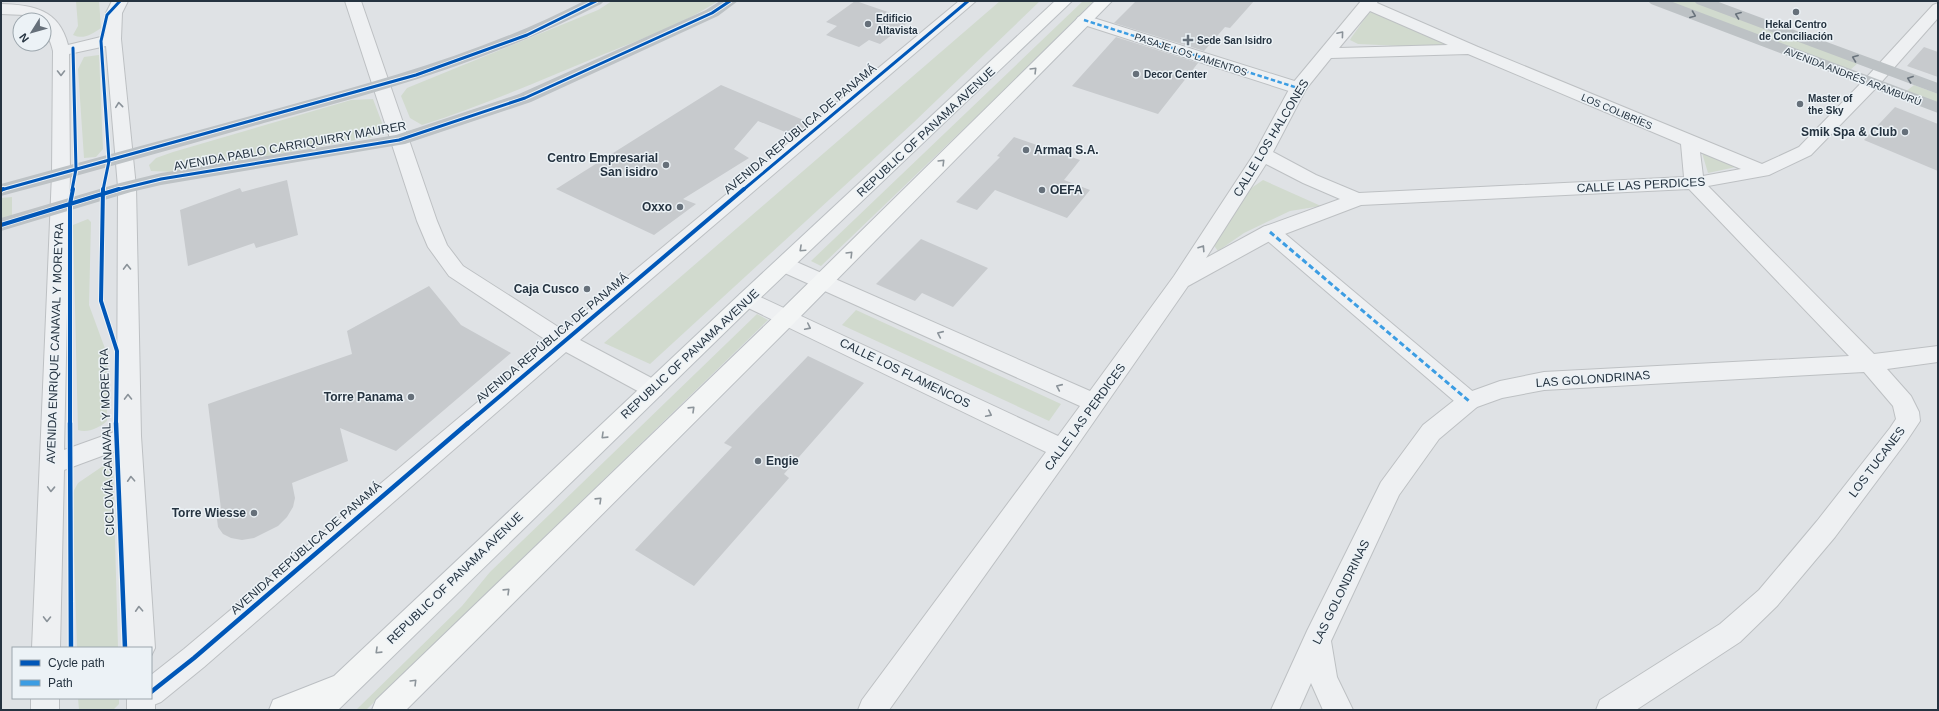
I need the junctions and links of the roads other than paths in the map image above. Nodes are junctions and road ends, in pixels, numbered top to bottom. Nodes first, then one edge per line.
1 (353, 1) edge
2 (596, 1) edge
3 (730, 1) edge
4 (943, 1) edge
5 (1064, 1) edge
6 (1104, 1) edge
7 (1656, 1) edge
8 (1702, 1) edge
9 (118, 2) edge
10 (1368, 3) edge
11 (965, 4) edge
12 (1938, 8) edge
13 (1, 9) edge
14 (1084, 20) junction
15 (113, 39) junction
16 (1472, 50) junction
17 (61, 51) junction
18 (1326, 53) junction
19 (1877, 76) junction
20 (383, 86) junction
21 (1298, 88) junction
22 (1938, 89) edge
23 (1938, 108) edge
24 (399, 140) junction
25 (1690, 141) junction
26 (1264, 154) junction
27 (124, 157) junction
28 (1762, 171) junction
29 (61, 174) junction
30 (1694, 183) junction
31 (126, 187) junction
32 (1, 190) edge
33 (1358, 199) junction
34 (59, 207) junction
35 (1, 225) edge
36 (1270, 232) junction
37 (785, 266) junction
38 (1181, 281) junction
39 (822, 282) junction
40 (748, 299) junction
41 (787, 317) junction
42 (564, 341) junction
43 (1938, 354) edge
44 (1869, 363) junction
45 (653, 389) junction
46 (1470, 401) junction
47 (1095, 403) junction
48 (128, 436) junction
49 (1062, 449) junction
50 (52, 464) junction
51 (1317, 640) junction
52 (46, 647) edge
53 (141, 647) edge
54 (343, 684) junction
55 (152, 692) edge
56 (45, 699) edge
57 (45, 710) edge
58 (283, 710) edge
59 (318, 710) edge
60 (386, 710) edge
61 (872, 710) edge
62 (1286, 710) edge
63 (1339, 710) edge
64 (1610, 710) edge

1 - 20 street
2 - 20 main road, AVENIDA PABLO CARRIQUIRRY MAURER
3 - 24 main road, AVENIDA PABLO CARRIQUIRRY MAURER
4 - 11 street
5 -> 37 main road, REPUBLIC OF PANAMA AVENUE
6 - 14 main road
7 -> 19 main road, AVENIDA ANDRÉS ARAMBURÚ
19 -> 8 main road, AVENIDA ANDRÉS ARAMBURÚ
9 - 15 street
10 - 16 street, LOS COLIBRÍES
18 -> 10 street, CALLE LOS HALCONES
11 - 42 street, AVENIDA REPÚBLICA DE PANAMÁ
12 - 19 street, CALLE LAS PERDICES
13 - 17 street, AVENIDA ENRIQUE CANAVAL Y MOREYRA
14 - 21 street, PASAJE LOS LAMENTOS
39 -> 14 main road
15 - 17 street
27 -> 15 street
16 - 18 street, LOS COLIBRÍES
16 - 25 street, LOS COLIBRÍES
17 -> 29 street, AVENIDA ENRIQUE CANAVAL Y MOREYRA
18 - 21 street, CALLE LOS HALCONES
22 -> 19 main road, AVENIDA ANDRÉS ARAMBURÚ
19 - 23 main road, AVENIDA ANDRÉS ARAMBURÚ
19 - 28 street, CALLE LAS PERDICES
20 - 24 street
20 - 27 main road, AVENIDA PABLO CARRIQUIRRY MAURER
21 - 26 street, CALLE LOS HALCONES
24 - 31 main road, AVENIDA PABLO CARRIQUIRRY MAURER
24 - 42 street
25 - 28 street, LOS COLIBRÍES
25 - 30 street
26 - 33 street, CALLE LAS PERDICES
38 -> 26 street, CALLE LOS HALCONES
27 - 29 main road, AVENIDA PABLO CARRIQUIRRY MAURER
27 - 31 street
28 - 30 street, CALLE LAS PERDICES
29 - 32 main road, AVENIDA PABLO CARRIQUIRRY MAURER
29 - 34 street, AVENIDA ENRIQUE CANAVAL Y MOREYRA
30 - 33 street, CALLE LAS PERDICES
30 - 44 street, LOS TUCANES
31 - 34 main road, AVENIDA PABLO CARRIQUIRRY MAURER
48 -> 31 street
33 - 36 street, CALLE LAS PERDICES
34 - 35 main road, AVENIDA PABLO CARRIQUIRRY MAURER
34 - 50 street, AVENIDA ENRIQUE CANAVAL Y MOREYRA
36 - 38 street, CALLE LAS PERDICES
36 - 46 street
37 - 39 street
37 - 40 main road, REPUBLIC OF PANAMA AVENUE
38 - 47 street, CALLE LAS PERDICES
39 - 41 main road
47 -> 39 street
40 - 41 street, CALLE LOS FLAMENCOS
40 - 45 main road, REPUBLIC OF PANAMA AVENUE
41 -> 49 street, CALLE LOS FLAMENCOS
60 -> 41 main road
42 - 45 street
42 - 55 street, AVENIDA REPÚBLICA DE PANAMÁ
43 - 44 street, LAS GOLONDRINAS
44 - 46 street, LAS GOLONDRINAS
44 - 64 street, LOS TUCANES
45 -> 54 main road, REPUBLIC OF PANAMA AVENUE
46 - 51 street, LAS GOLONDRINAS
47 - 49 street, CALLE LAS PERDICES
48 - 50 street
53 -> 48 street
49 - 61 street, CALLE LAS PERDICES
50 -> 52 street, AVENIDA ENRIQUE CANAVAL Y MOREYRA
51 - 62 street, LAS GOLONDRINAS
51 - 63 street
54 - 58 main road
54 - 59 main road, REPUBLIC OF PANAMA AVENUE
56 - 57 street

